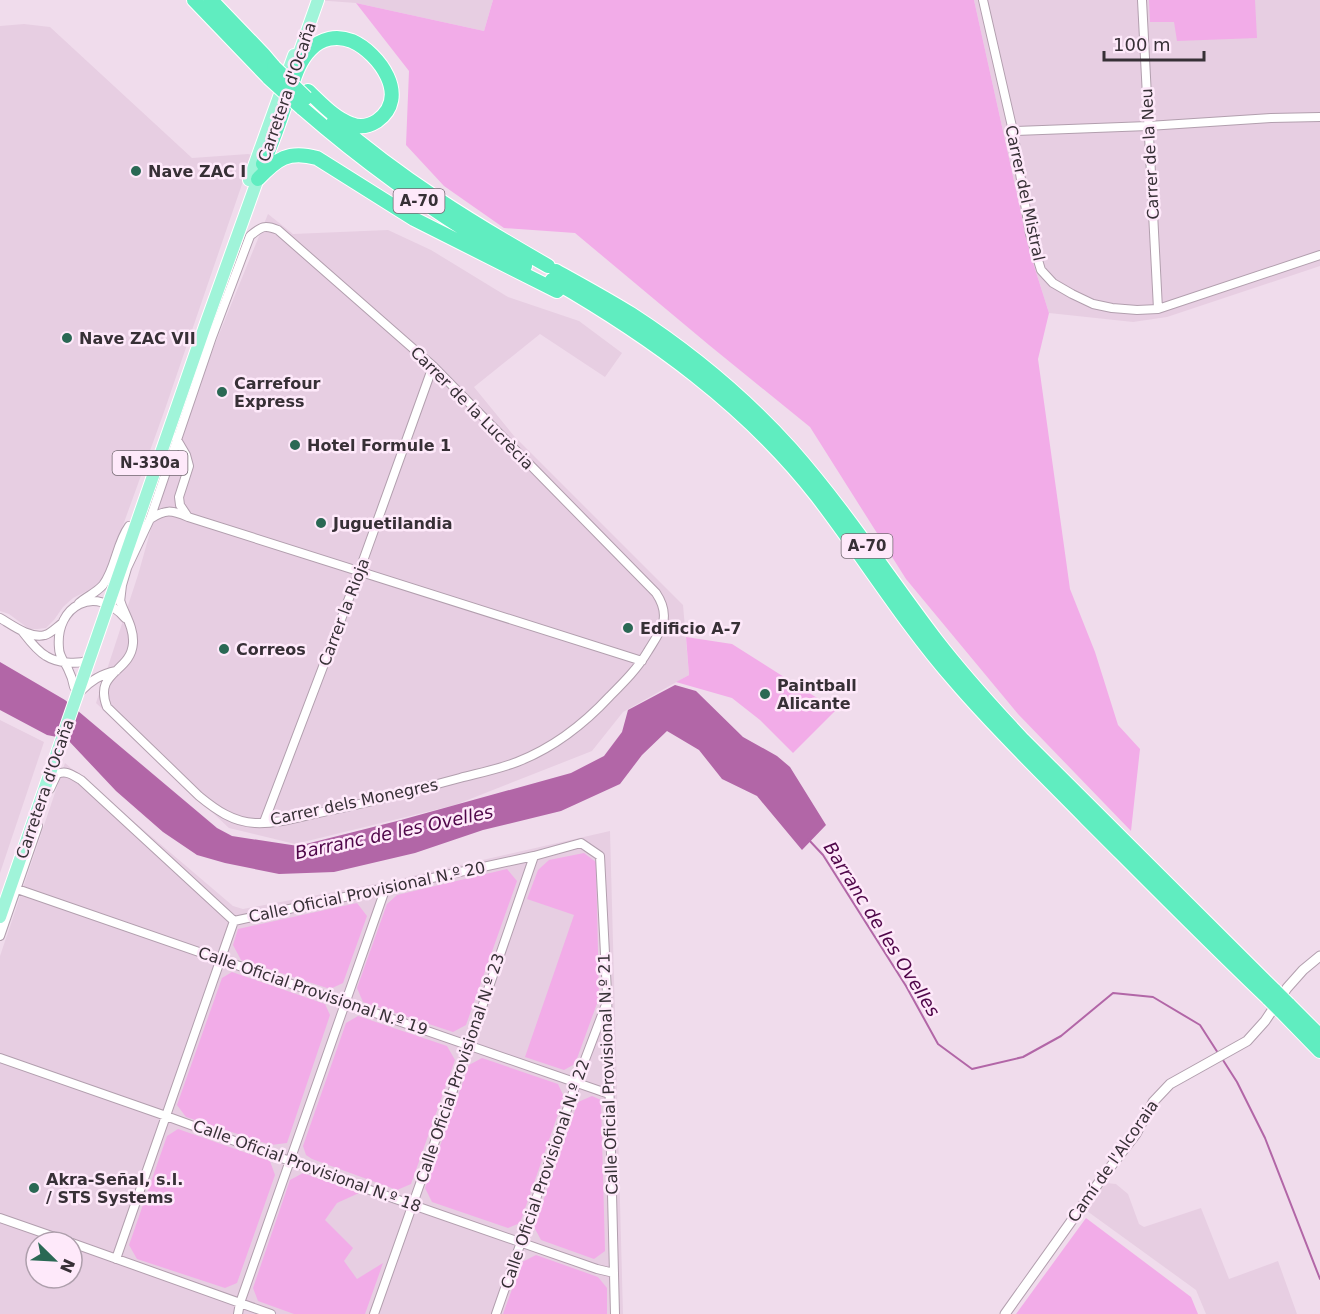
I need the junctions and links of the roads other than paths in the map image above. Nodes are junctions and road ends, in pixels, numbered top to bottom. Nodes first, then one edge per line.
1 (187, 0) edge
2 (194, 0) edge
3 (211, 0) edge
4 (313, 0) edge
5 (318, 0) edge
6 (983, 0) edge
7 (1142, 0) edge
8 (267, 64) junction
9 (305, 99) junction
10 (1320, 117) edge
11 (1148, 126) junction
12 (1012, 131) junction
13 (263, 164) junction
14 (258, 179) junction
15 (260, 228) joint
16 (1320, 255) edge
17 (551, 274) junction
18 (222, 309) junction
19 (1158, 309) junction
20 (208, 328) junction
21 (206, 355) junction
22 (433, 366) junction
23 (698, 377) junction
24 (182, 393) junction
25 (171, 426) junction
26 (176, 440) junction
27 (188, 517) junction
28 (150, 519) junction
29 (129, 526) junction
30 (359, 572) junction
31 (120, 575) junction
32 (111, 603) junction
33 (77, 605) junction
34 (664, 611) joint
35 (0, 618) edge
36 (61, 624) junction
37 (130, 624) junction
38 (22, 631) junction
39 (63, 661) junction
40 (86, 661) junction
41 (642, 661) junction
42 (116, 671) junction
43 (75, 691) junction
44 (58, 743) junction
45 (63, 772) joint
46 (264, 822) junction
47 (581, 843) joint
48 (534, 856) junction
49 (1140, 865) junction
50 (386, 887) junction
51 (17, 889) junction
52 (0, 903) edge
53 (0, 917) edge
54 (234, 921) junction
55 (0, 936) edge
56 (1320, 957) edge
57 (221, 960) junction
58 (607, 1001) junction
59 (346, 1003) junction
60 (1284, 1007) junction
61 (1320, 1036) edge
62 (469, 1045) junction
63 (1320, 1051) edge
64 (0, 1058) edge
65 (577, 1083) junction
66 (609, 1094) junction
67 (166, 1116) junction
68 (290, 1160) junction
69 (412, 1204) junction
70 (0, 1218) edge
71 (36, 1230) edge
72 (522, 1242) junction
73 (84, 1247) edge
74 (116, 1259) junction
75 (614, 1273) junction
76 (240, 1303) junction
77 (238, 1314) edge
78 (271, 1314) edge
79 (374, 1314) edge
80 (496, 1314) edge
81 (615, 1314) edge
82 (1005, 1314) edge

1 - 8 highway
2 - 8 highway, A-70
3 - 8 highway, A-70
4 - 29 main road, Carretera d'Ocaña / N-330a
5 - 13 main road, Carretera d'Ocaña / N-330a
6 - 12 street, Carrer del Mistral
7 - 11 street, Carrer de la Neu
8 - 9 highway, A-70, bridge
9 - 13 highway
9 - 17 highway, A-70
10 - 11 street
11 - 12 street
11 - 19 street, Carrer de la Neu
12 - 19 street, Carrer del Mistral
13 - 14 main road, Carretera d'Ocaña / N-330a
14 - 20 main road, Carretera d'Ocaña / N-330a
14 - 23 highway
15 - 18 street, Carretera d'Ocaña
15 - 22 street, Carrer de la Lucrècia
16 - 19 street, Carrer del Mistral
17 - 23 highway, A-70
17 - 49 highway, A-70
18 - 20 street
18 - 20 street, Carretera d'Ocaña
20 - 21 street, Carretera d'Ocaña
20 - 24 main road, Carretera d'Ocaña / N-330a
21 - 24 street, Carretera d'Ocaña
21 - 26 street, Carretera d'Ocaña
22 - 30 street, Carrer la Rioja
22 - 34 street, Carrer de la Lucrècia
23 - 49 highway, A-70
24 - 25 main road, Carretera d'Ocaña / N-330a
25 - 26 street
25 - 31 main road, Carretera d'Ocaña / N-330a
26 - 27 street
26 - 28 street, Carretera d'Ocaña
27 - 28 street
27 - 30 street
28 - 31 street, Carretera d'Ocaña
29 - 32 main road, Carretera d'Ocaña / N-330a
29 - 33 street, Carretera d'Ocaña
30 - 41 street
30 - 46 street, Carrer la Rioja
31 - 32 main road, Carretera d'Ocaña / N-330a
31 - 32 street, Carretera d'Ocaña
32 - 33 street
32 - 37 street
32 - 37 street
32 - 40 main road, Carretera d'Ocaña / N-330a
33 - 36 street, Carretera d'Ocaña
34 - 41 street, Carrer dels Monegres
35 - 38 street
36 - 38 street
36 - 39 street
37 - 42 street, Carrer dels Monegres
38 - 39 street
39 - 40 street
39 - 43 street
40 - 43 main road, Carretera d'Ocaña / N-330a
41 - 46 street, Carrer dels Monegres
42 - 43 street
42 - 46 street, Carrer dels Monegres
43 - 44 main road, Carretera d'Ocaña / N-330a
44 - 52 main road, Carretera d'Ocaña / N-330a
44 - 53 main road, Carretera d'Ocaña / N-330a
45 - 51 street, Carretera d'Ocaña
45 - 54 street, Calle Oficial Provisional N.º 20
47 - 48 street, Calle Oficial Provisional N.º 20
47 - 58 street, Calle Oficial Provisional N.º 21
48 - 50 street, Calle Oficial Provisional N.º 20
48 - 62 street, Calle Oficial Provisional N.º 23
49 - 60 highway, A-70, bridge
50 - 54 street, Calle Oficial Provisional N.º 20
50 - 59 street
51 - 55 street, Carretera d'Ocaña
51 - 57 street, Calle Oficial Provisional N.º 19
54 - 57 street
56 - 82 street, Camí de l'Alcoraia
57 - 59 street, Calle Oficial Provisional N.º 19
57 - 67 street
58 - 65 street, Calle Oficial Provisional N.º 22
58 - 66 street, Calle Oficial Provisional N.º 21
59 - 62 street, Calle Oficial Provisional N.º 19
59 - 68 street
60 - 61 highway, A-70
60 - 63 highway, A-70
62 - 65 street, Calle Oficial Provisional N.º 19
62 - 69 street, Calle Oficial Provisional N.º 23
64 - 67 street, Calle Oficial Provisional N.º 18
65 - 66 street, Calle Oficial Provisional N.º 19
65 - 72 street, Calle Oficial Provisional N.º 22
66 - 75 street, Calle Oficial Provisional N.º 21
67 - 68 street, Calle Oficial Provisional N.º 18
67 - 74 street
68 - 69 street, Calle Oficial Provisional N.º 18
68 - 76 street
69 - 72 street, Calle Oficial Provisional N.º 18
69 - 79 street, Calle Oficial Provisional N.º 23
70 - 71 street
72 - 75 street, Calle Oficial Provisional N.º 18
72 - 80 street, Calle Oficial Provisional N.º 22
73 - 74 street
74 - 76 street
75 - 81 street, Calle Oficial Provisional N.º 21
76 - 77 street
76 - 78 street

